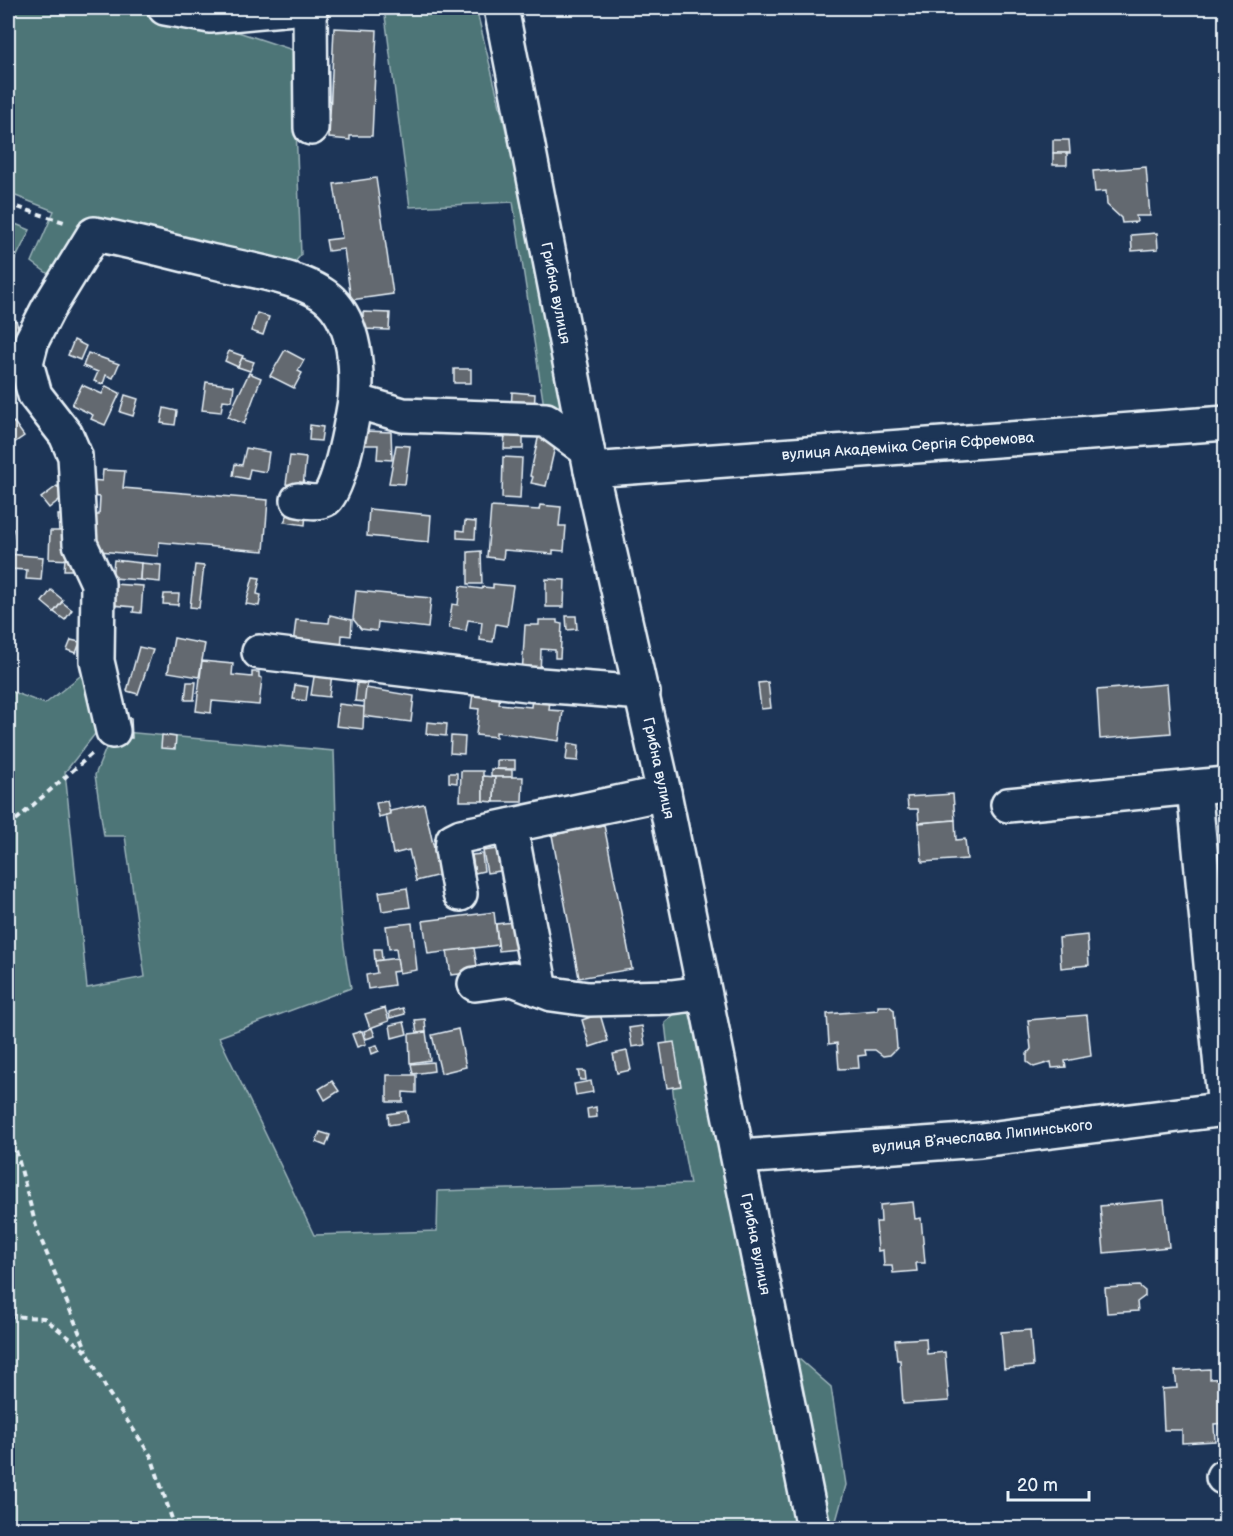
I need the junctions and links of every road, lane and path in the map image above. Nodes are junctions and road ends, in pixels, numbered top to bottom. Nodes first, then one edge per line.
1 (165, 8) edge
2 (294, 8) edge
3 (310, 8) edge
4 (501, 8) edge
5 (311, 128) dead end
6 (8, 204) edge
7 (94, 234) junction
8 (575, 392) junction
9 (355, 401) junction
10 (546, 420) junction
11 (1226, 423) edge
12 (589, 460) junction
13 (298, 500) dead end
14 (259, 652) dead end
15 (643, 693) junction
16 (113, 731) joint
17 (1210, 786) edge
18 (664, 792) junction
19 (1008, 805) dead end
20 (510, 826) junction
21 (8, 827) edge
22 (460, 894) dead end
23 (475, 984) dead end
24 (541, 990) junction
25 (703, 993) junction
26 (1225, 1109) edge
27 (8, 1120) edge
28 (739, 1157) junction
29 (8, 1316) edge
30 (87, 1352) junction
31 (174, 1528) edge
32 (813, 1528) edge

1 - 2 street
3 - 5 street
4 - 8 street, Грибна вулиця
6 - 7 path
7 - 9 street
7 - 16 street
8 - 10 street
8 - 12 street, Грибна вулиця
9 - 10 street
9 - 13 street
10 - 12 street
11 - 12 street, вулиця Академіка Сергія Єфремова
12 - 15 street, Грибна вулиця
14 - 15 street
15 - 18 street, Грибна вулиця
16 - 21 path
17 - 19 street, вулиця Вʼячеслава Липинського
17 - 26 street, вулиця Вʼячеслава Липинського
18 - 20 street
18 - 25 street, Грибна вулиця
20 - 22 street
20 - 24 street
23 - 24 street
24 - 25 street
25 - 28 street, Грибна вулиця
26 - 28 street, вулиця Вʼячеслава Липинського
27 - 30 path
28 - 32 street, Грибна вулиця
29 - 30 path
30 - 31 path

